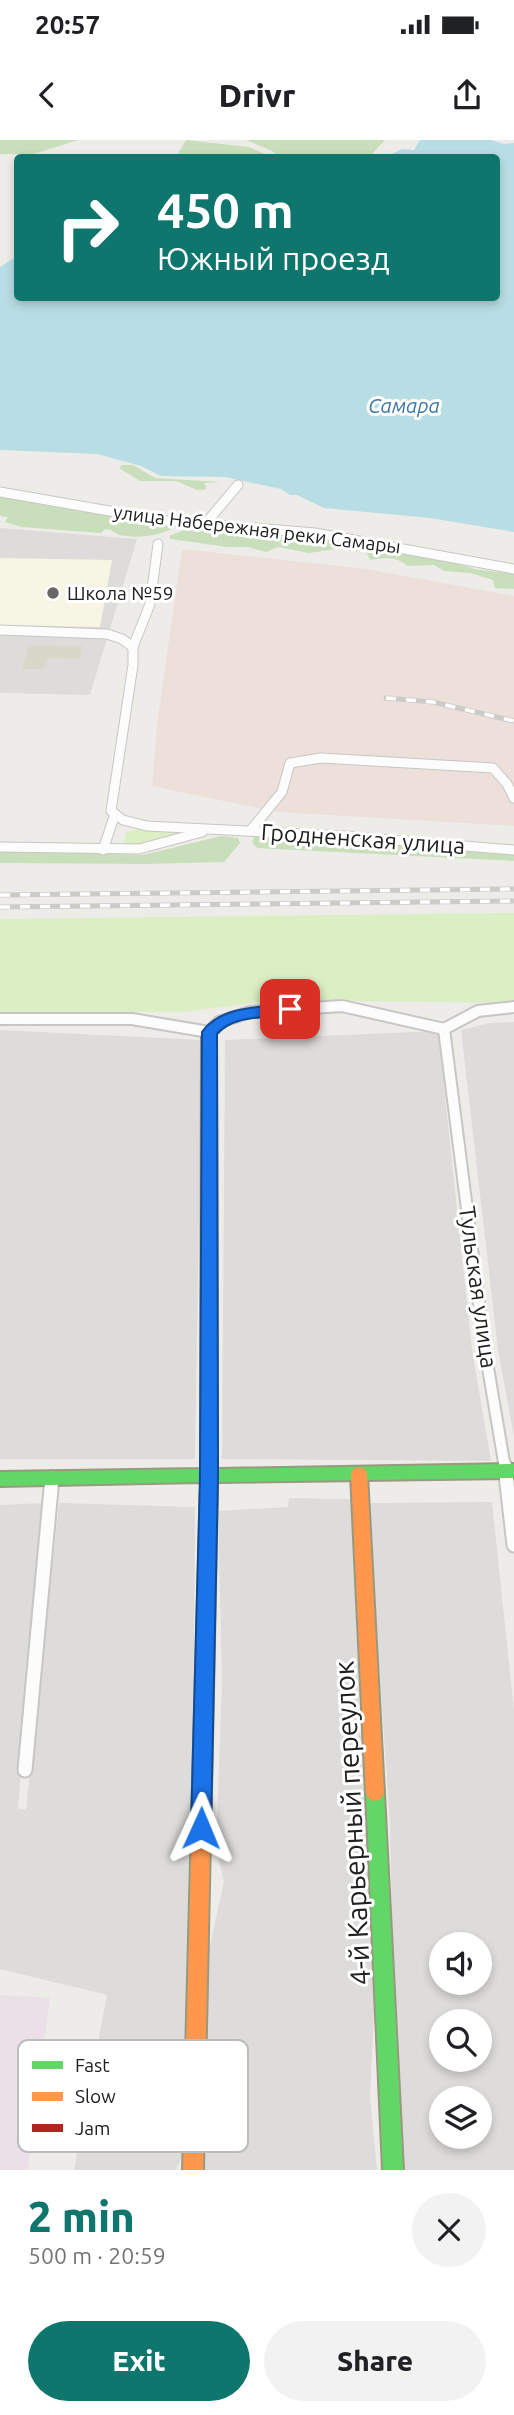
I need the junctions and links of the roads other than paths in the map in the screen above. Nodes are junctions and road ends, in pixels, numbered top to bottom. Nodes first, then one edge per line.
1 (238, 485) dead end
2 (0, 492) edge
3 (205, 524) junction
4 (158, 544) dead end
5 (514, 569) edge
6 (0, 631) edge
7 (133, 647) junction
8 (514, 798) edge
9 (119, 817) junction
10 (212, 829) junction
11 (250, 831) junction
12 (0, 847) edge
13 (103, 850) junction
14 (514, 850) edge
15 (514, 1007) edge
16 (0, 1019) edge
17 (444, 1029) junction
18 (209, 1032) junction
19 (510, 1471) edge
20 (359, 1474) junction
21 (209, 1476) junction
22 (52, 1478) junction
23 (0, 1479) edge
24 (514, 1545) edge
25 (25, 1770) dead end
26 (196, 2040) edge
27 (193, 2152) edge
28 (193, 2170) edge
29 (393, 2170) edge

1 - 3 street
2 - 3 street, улица Набережная реки Самары
3 - 5 street, улица Набережная реки Самары
4 - 7 street
6 - 7 street
7 - 9 street
8 - 11 street
9 - 10 street, Гродненская улица
9 - 13 street
10 - 11 street, Гродненская улица
10 - 13 street, Гродненская улица
11 - 14 street, Гродненская улица
12 - 13 street, Гродненская улица
15 - 17 street
16 - 18 street
17 - 18 street
17 - 19 street, Тульская улица
18 - 21 street
19 - 20 street
19 - 24 street, Тульская улица
20 - 21 street
20 - 29 street, 4-й Карьерный переулок
21 - 22 street
21 - 26 street
22 - 23 street
22 - 25 street
27 - 28 street

